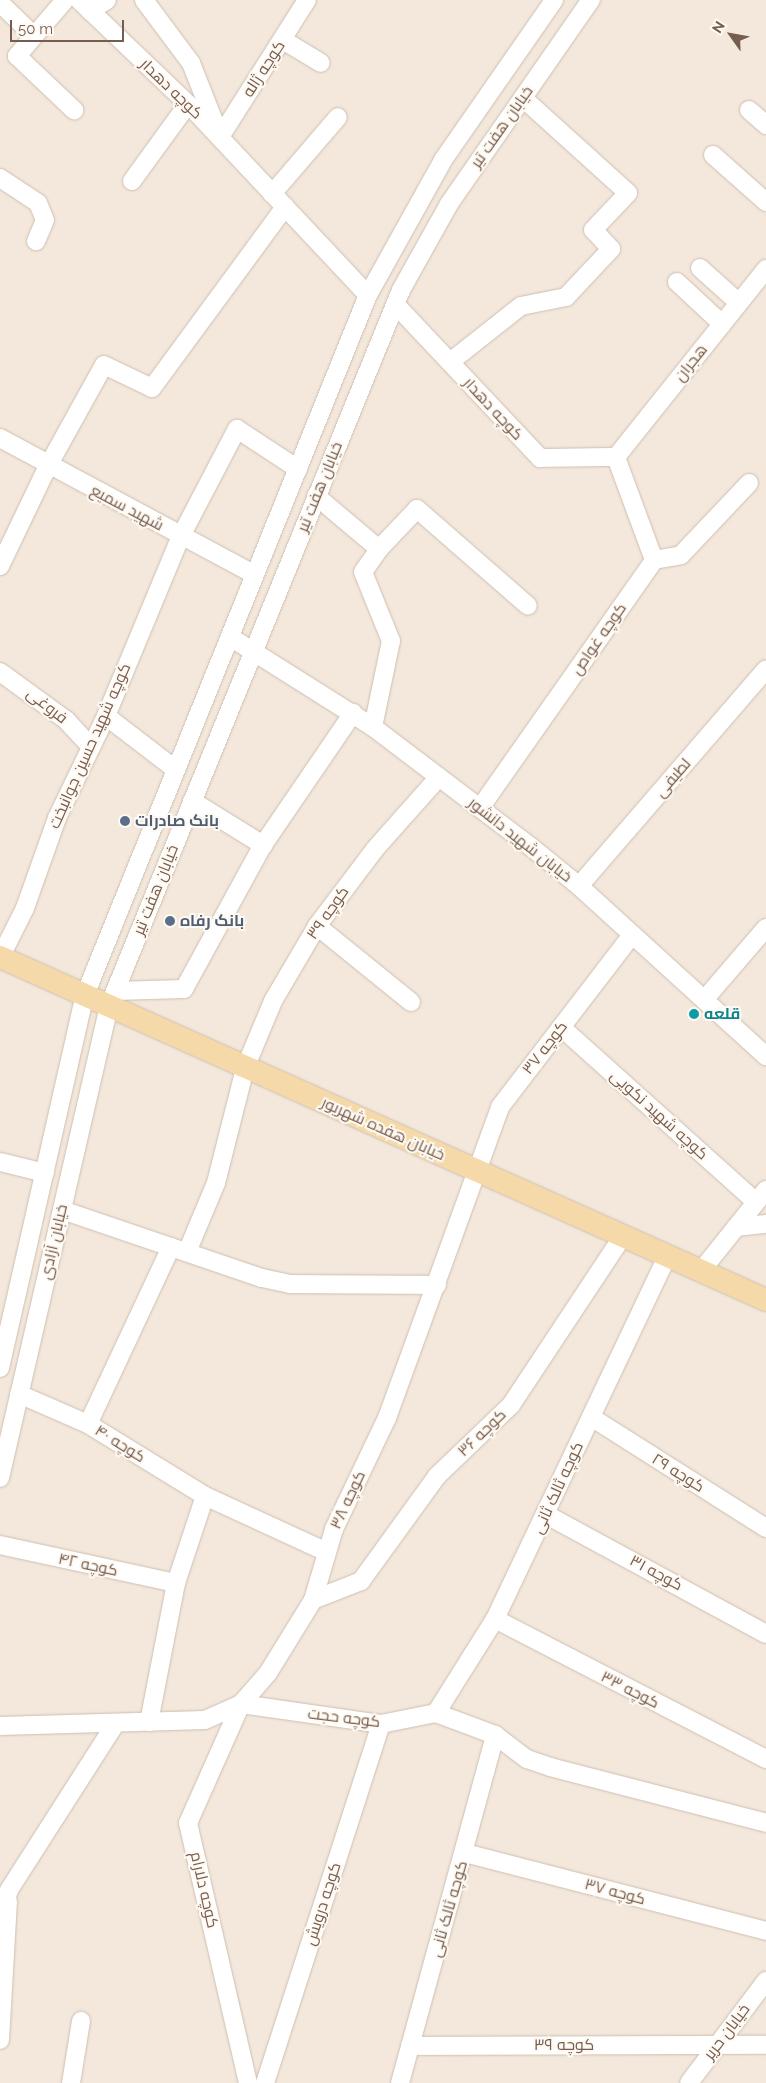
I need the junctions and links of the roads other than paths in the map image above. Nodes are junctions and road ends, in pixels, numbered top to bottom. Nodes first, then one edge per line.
1 (65, 0) edge
2 (107, 0) edge
3 (144, 0) edge
4 (307, 0) edge
5 (554, 0) edge
6 (591, 0) edge
7 (0, 3) edge
8 (85, 5) edge
9 (34, 36) junction
10 (283, 40) junction
11 (322, 63) dead end
12 (523, 98) junction
13 (188, 104) junction
14 (74, 110) dead end
15 (749, 110) dead end
16 (338, 117) dead end
17 (766, 125) edge
18 (220, 137) junction
19 (713, 155) dead end
20 (0, 178) edge
21 (132, 181) dead end
22 (272, 194) junction
23 (766, 202) edge
24 (285, 207) junction
25 (36, 241) dead end
26 (700, 268) dead end
27 (766, 271) edge
28 (677, 282) dead end
29 (368, 295) junction
30 (739, 303) junction
31 (395, 304) junction
32 (722, 324) junction
33 (450, 362) junction
34 (0, 438) edge
35 (616, 457) junction
36 (48, 466) junction
37 (298, 469) junction
38 (749, 483) dead end
39 (316, 496) junction
40 (182, 536) junction
41 (379, 548) junction
42 (654, 560) junction
43 (0, 566) edge
44 (255, 575) junction
45 (528, 606) dead end
46 (230, 637) junction
47 (253, 650) junction
48 (766, 669) edge
49 (0, 672) edge
50 (353, 713) junction
51 (106, 716) junction
52 (373, 727) junction
53 (90, 746) junction
54 (176, 770) junction
55 (438, 777) junction
56 (192, 801) junction
57 (480, 808) junction
58 (263, 846) junction
59 (579, 886) junction
60 (115, 922) junction
61 (317, 926) junction
62 (766, 928) edge
63 (139, 931) junction
64 (632, 935) junction
65 (0, 957) edge
66 (85, 995) junction
67 (112, 998) junction
68 (704, 1000) junction
69 (411, 1002) dead end
70 (561, 1027) junction
71 (766, 1056) edge
72 (69, 1066) junction
73 (245, 1068) junction
74 (93, 1072) junction
75 (0, 1162) edge
76 (478, 1172) junction
77 (45, 1173) junction
78 (761, 1196) edge
79 (62, 1210) junction
80 (766, 1224) edge
81 (736, 1227) junction
82 (623, 1236) junction
83 (179, 1250) junction
84 (667, 1256) junction
85 (701, 1271) junction
86 (437, 1286) junction
87 (766, 1300) edge
88 (0, 1368) edge
89 (19, 1394) junction
90 (591, 1418) junction
91 (88, 1424) junction
92 (3, 1452) edge
93 (0, 1478) edge
94 (205, 1496) junction
95 (545, 1514) junction
96 (766, 1528) edge
97 (0, 1545) edge
98 (327, 1552) junction
99 (176, 1583) junction
100 (313, 1600) junction
101 (496, 1619) junction
102 (765, 1631) edge
103 (241, 1704) junction
104 (436, 1713) junction
105 (149, 1722) junction
106 (114, 1724) junction
107 (381, 1724) junction
108 (0, 1726) edge
109 (495, 1735) junction
110 (766, 1758) edge
111 (766, 1823) edge
112 (465, 1853) junction
113 (9, 1890) junction
114 (0, 1914) edge
115 (766, 1931) edge
116 (766, 1981) edge
117 (81, 2021) dead end
118 (0, 2040) edge
119 (718, 2045) junction
120 (410, 2046) junction
121 (766, 2046) edge
122 (71, 2083) edge
123 (248, 2083) edge
124 (265, 2083) edge
125 (400, 2083) edge
126 (689, 2083) edge

1 - 9 street
2 - 8 street
3 - 18 street, کوچه دهدار
4 - 10 street, کوچه ژاله
5 - 29 street, خیابان هفت تیر
6 - 12 street, خیابان هفت تیر
7 - 9 street
8 - 13 street, کوچه دهدار
9 - 14 street
10 - 11 street
10 - 18 street, کوچه ژاله
12 - 31 street, خیابان هفت تیر
12 - 33 street
13 - 18 street, کوچه دهدار
13 - 21 street
15 - 17 street
16 - 22 street
18 - 22 street, کوچه دهدار
19 - 23 street
20 - 25 street
22 - 24 street, کوچه دهدار
24 - 29 street, کوچه دهدار
24 - 36 street
26 - 30 street
27 - 30 street, هجران
28 - 32 street
29 - 37 street, خیابان هفت تیر
30 - 32 street, هجران
31 - 33 street, کوچه دهدار
31 - 39 street, خیابان هفت تیر
32 - 35 street, هجران
33 - 35 street, کوچه دهدار
34 - 36 street, شهید سمیع
35 - 42 street
36 - 40 street, شهید سمیع
36 - 43 street
37 - 40 street, کوچه شهید حسین جوانبخت
37 - 44 street, خیابان هفت تیر
38 - 42 street
39 - 41 street
39 - 47 street, خیابان هفت تیر
40 - 44 street, شهید سمیع
40 - 51 street, کوچه شهید حسین جوانبخت
41 - 45 street
41 - 52 street
42 - 57 street, کوچه غواص
44 - 46 street, خیابان هفت تیر
46 - 47 street, خیابان شهید دانشور
46 - 54 street, خیابان هفت تیر
47 - 50 street, خیابان شهید دانشور
47 - 56 street, خیابان هفت تیر
48 - 59 street, لطیفی
49 - 53 street, فروغی
50 - 52 street, خیابان شهید دانشور
50 - 58 street
51 - 53 street, کوچه شهید حسین جوانبخت
51 - 54 street
52 - 55 street, خیابان شهید دانشور
53 - 65 street, کوچه شهید حسین جوانبخت
54 - 60 street, خیابان هفت تیر
55 - 57 street, خیابان شهید دانشور
55 - 61 street, کوچه ۳۹
56 - 58 street
56 - 63 street, خیابان هفت تیر
57 - 59 street, خیابان شهید دانشور
58 - 67 street
59 - 64 street, خیابان شهید دانشور
60 - 63 street
60 - 66 street, خیابان هفت تیر
61 - 69 street
61 - 73 street, کوچه ۳۹
62 - 68 street
63 - 67 street, خیابان هفت تیر
64 - 68 street, خیابان شهید دانشور
64 - 70 street, کوچه ۳۷
65 - 66 main road, خیابان هفده شهریور
66 - 67 main road, خیابان هفده شهریور
66 - 72 street, خیابان آزادی
67 - 73 main road, خیابان هفده شهریور
67 - 74 street, خیابان آزادی
68 - 71 street, خیابان شهید دانشور
70 - 76 street, کوچه ۳۷
70 - 78 street, کوچه شهید نکویی
72 - 74 street
72 - 77 street, خیابان آزادی
73 - 76 main road, خیابان هفده شهریور
73 - 83 street, کوچه ۴۰
74 - 79 street, خیابان آزادی
75 - 77 street
76 - 82 main road, خیابان هفده شهریور
76 - 86 street, کوچه ۳۸
77 - 88 street, خیابان آزادی
78 - 81 street
79 - 83 street
79 - 89 street, خیابان آزادی
80 - 81 street
81 - 85 street
82 - 84 main road, خیابان هفده شهریور
82 - 100 street, کوچه ۳۶
83 - 86 street
83 - 91 street, کوچه ۴۰
84 - 85 main road, خیابان هفده شهریور
84 - 90 street, کوچه ثالک ثانی
85 - 87 main road, خیابان هفده شهریور
86 - 98 street, کوچه ۳۸
89 - 91 street
89 - 92 street, خیابان آزادی
90 - 95 street, کوچه ثالک ثانی
90 - 96 street, کوچه ۲۹
91 - 94 street, کوچه ۴۰
92 - 93 street, خیابان آزادی
94 - 98 street, کوچه ۴۰
94 - 99 street
95 - 101 street, کوچه ثالک ثانی
95 - 102 street, کوچه ۳۱
97 - 99 street, کوچه ۴۲
98 - 100 street, کوچه ۳۸
99 - 105 street
100 - 103 street, کوچه ۳۸
101 - 104 street, کوچه ثالک ثانی
101 - 110 street, کوچه ۳۳
103 - 105 street
103 - 107 street, کوچه حجت
103 - 123 street, کوچه دلارام
104 - 107 street, کوچه حجت
104 - 109 street
105 - 106 street
106 - 108 street
106 - 113 street
107 - 124 street, کوچه درویش
109 - 111 street
109 - 112 street, کوچه ثالک ثانی
112 - 115 street, کوچه ۳۷
112 - 120 street, کوچه ثالک ثانی
113 - 114 street
113 - 118 street
116 - 119 street, خیابان حریر
117 - 122 street
119 - 120 street, کوچه ۳۹
119 - 121 street
119 - 126 street, خیابان حریر
120 - 125 street, کوچه ثالک ثانی

